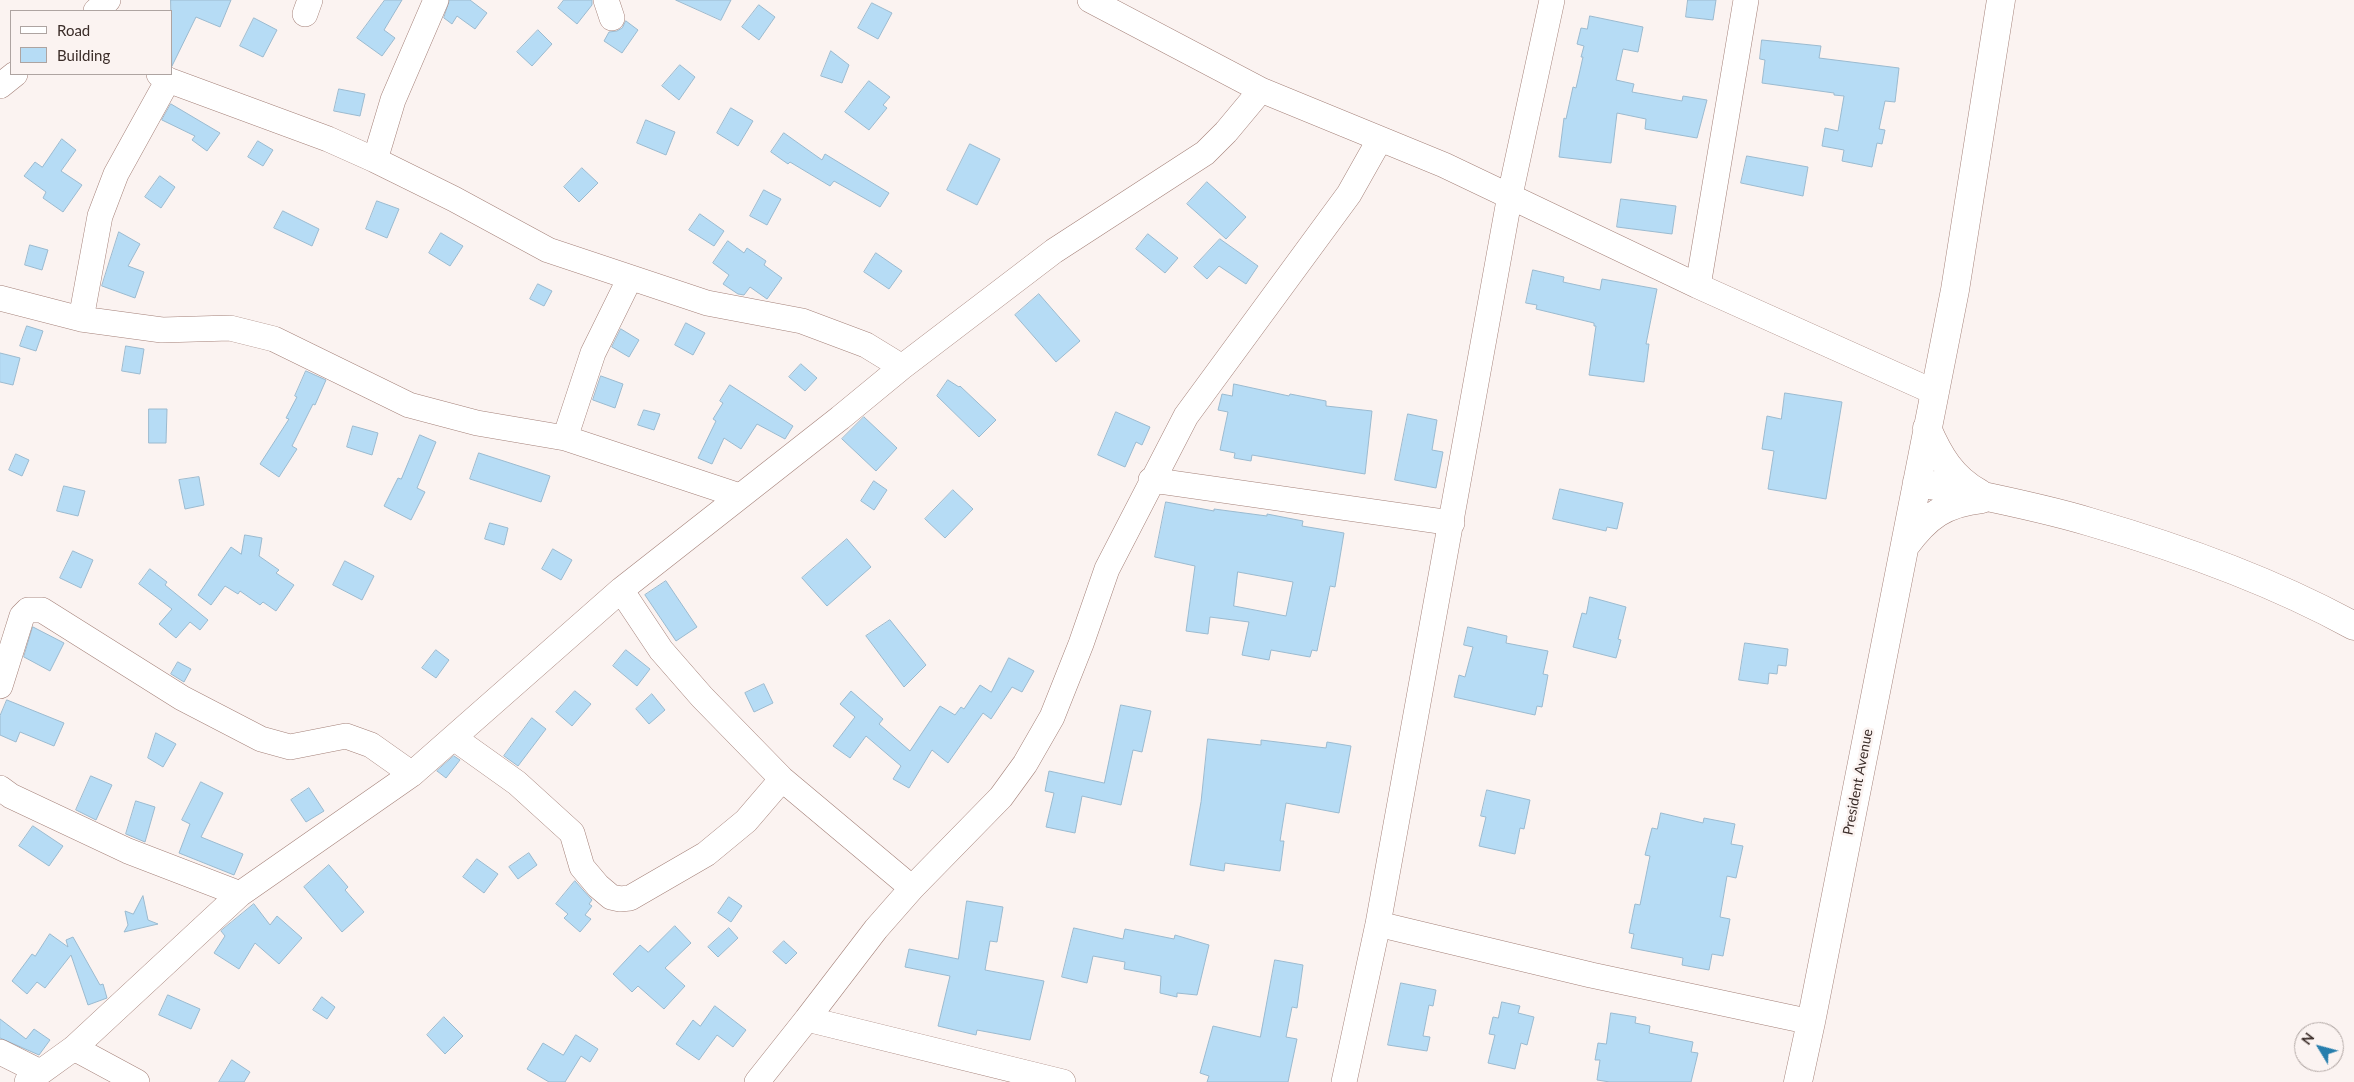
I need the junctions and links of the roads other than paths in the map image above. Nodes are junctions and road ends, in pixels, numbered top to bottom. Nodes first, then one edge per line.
1 (108, 0) edge
2 (436, 0) edge
3 (1090, 0) edge
4 (1552, 0) edge
5 (1746, 0) edge
6 (2001, 0) edge
7 (97, 10) edge
8 (15, 75) edge
9 (163, 77) edge
10 (0, 86) edge
11 (1261, 90) junction
12 (1380, 139) junction
13 (375, 160) junction
14 (1510, 195) junction
15 (630, 278) junction
16 (1698, 286) junction
17 (0, 298) edge
18 (80, 319) junction
19 (902, 367) junction
20 (1934, 392) junction
21 (1927, 428) junction
22 (565, 438) junction
23 (1151, 480) junction
24 (1917, 482) junction
25 (740, 496) junction
26 (1989, 498) junction
27 (1452, 523) junction
28 (1904, 546) junction
29 (621, 590) junction
30 (2354, 626) edge
31 (0, 686) edge
32 (454, 738) junction
33 (412, 774) junction
34 (782, 779) junction
35 (0, 788) edge
36 (912, 888) junction
37 (240, 894) junction
38 (1378, 924) junction
39 (807, 1019) junction
40 (1811, 1022) junction
41 (74, 1048) junction
42 (0, 1052) edge
43 (33, 1077) edge
44 (136, 1082) edge
45 (757, 1082) edge
46 (1063, 1082) edge
47 (1344, 1082) edge
48 (1798, 1082) edge

1 - 7 street
2 - 13 street
3 - 11 street
4 - 14 street
5 - 16 street
6 - 20 main road, President Avenue
8 - 10 street
9 - 13 street
9 - 18 street
11 - 12 street
11 - 19 street
12 - 14 street
12 - 23 street
13 - 15 street
14 - 16 street
14 - 27 street
15 - 19 street
15 - 22 street
16 - 20 street
17 - 18 street
18 - 22 street
19 - 25 street
20 - 21 main road, President Avenue
21 - 24 main road, President Avenue
21 - 26 main road
22 - 25 street
23 - 27 street
23 - 36 street
24 - 26 main road
24 - 28 main road, President Avenue
25 - 29 street
26 - 28 main road
26 - 30 main road
27 - 38 street
28 - 40 main road, President Avenue
29 - 32 street
29 - 34 street
31 - 33 street
32 - 33 street
32 - 34 street
33 - 37 street
34 - 36 street
35 - 37 street
36 - 39 street
37 - 41 street
38 - 40 street
38 - 47 street
39 - 45 street
39 - 46 street
40 - 48 main road, President Avenue
41 - 43 street
41 - 44 street
42 - 43 street

